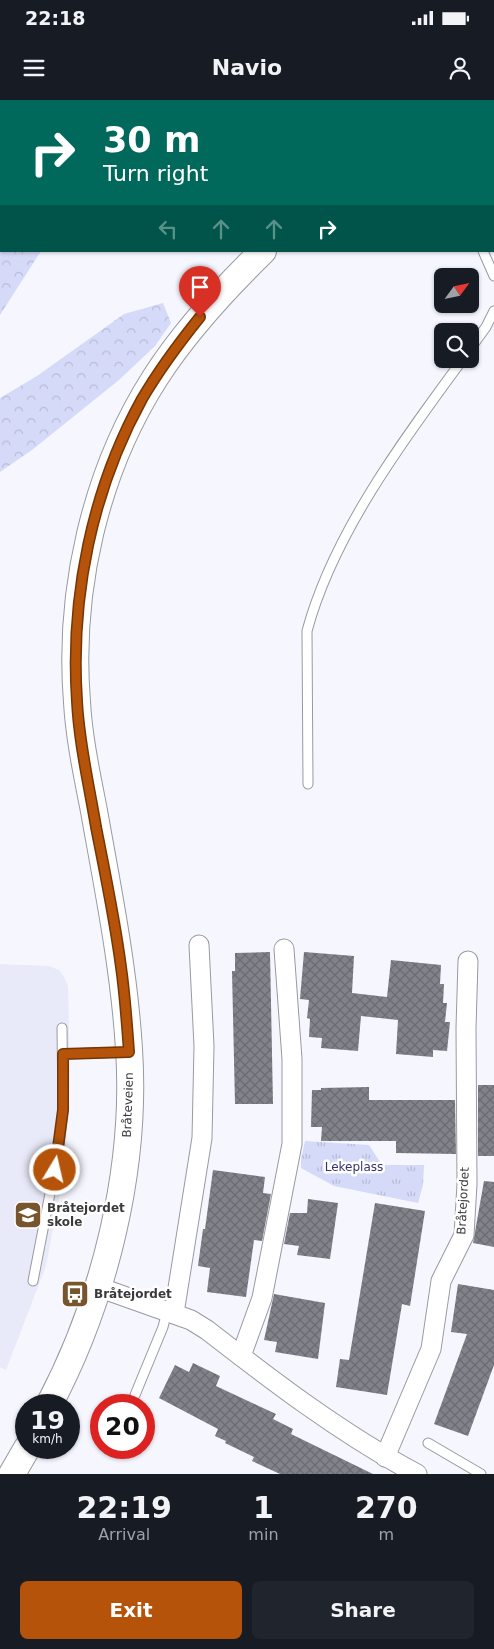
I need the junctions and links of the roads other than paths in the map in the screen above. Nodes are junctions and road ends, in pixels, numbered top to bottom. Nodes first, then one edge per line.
1 (262, 252) edge
2 (483, 252) edge
3 (494, 276) edge
4 (494, 311) edge
5 (479, 336) edge
6 (457, 368) edge
7 (308, 784) dead end
8 (199, 945) dead end
9 (284, 949) dead end
10 (468, 961) dead end
11 (62, 1028) dead end
12 (129, 1052) junction
13 (63, 1054) junction
14 (33, 1281) dead end
15 (98, 1287) junction
16 (171, 1312) junction
17 (241, 1356) junction
18 (54, 1394) edge
19 (135, 1394) edge
20 (428, 1443) dead end
21 (385, 1457) junction
22 (21, 1459) edge
23 (12, 1474) edge
24 (418, 1474) edge
25 (481, 1474) edge

1 - 12 main road, Bråteveien
2 - 3 lane
4 - 5 lane
6 - 7 lane
8 - 16 street
9 - 17 street
10 - 21 street, Bråtejordet
11 - 13 lane
12 - 13 lane
12 - 15 main road, Bråteveien
13 - 14 lane
15 - 16 street
15 - 18 main road, Bråteveien
16 - 17 street
16 - 19 lane
17 - 21 street
20 - 25 lane
21 - 24 street
22 - 23 main road

